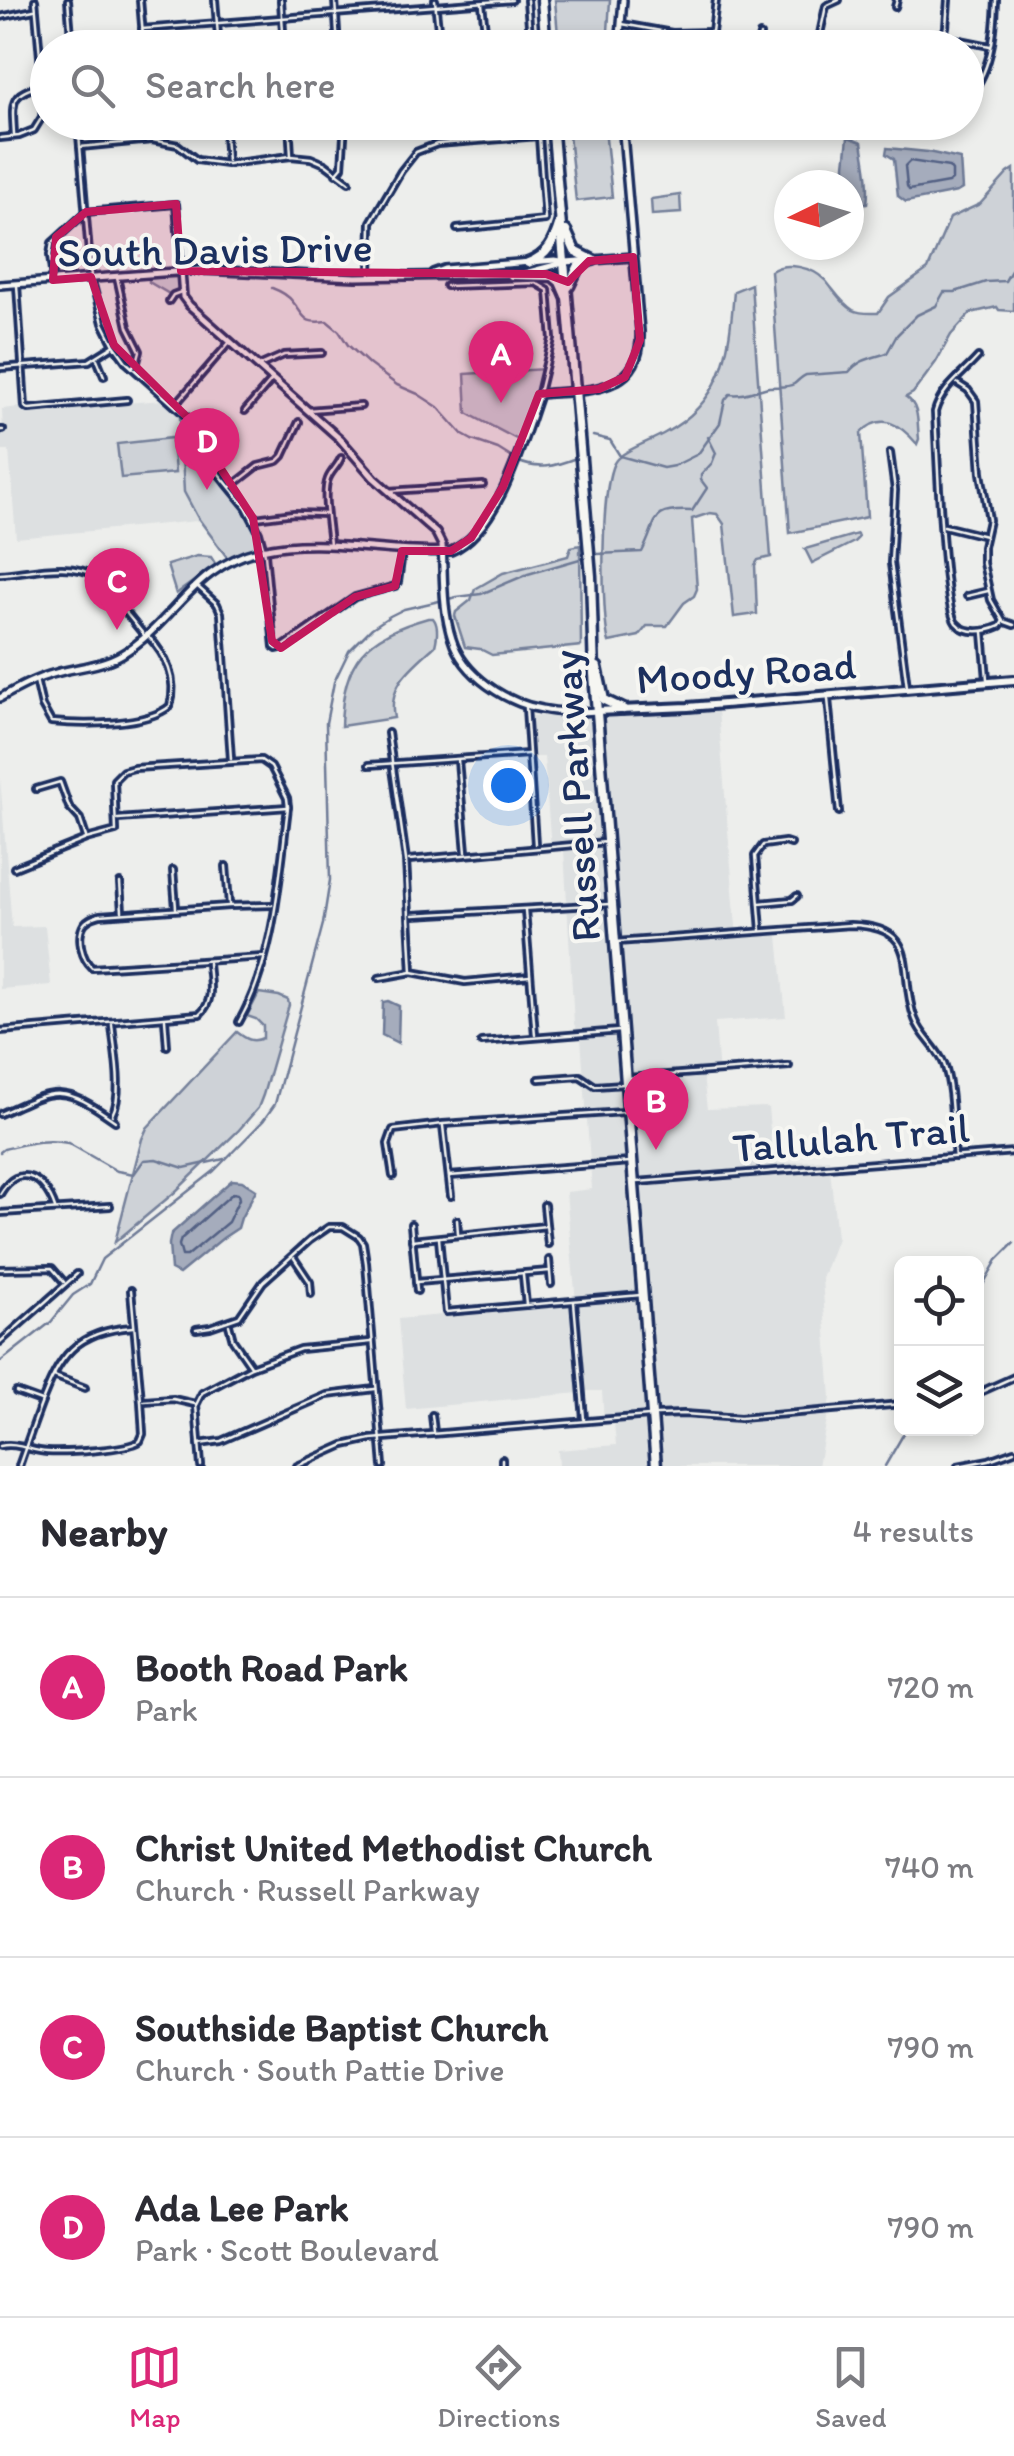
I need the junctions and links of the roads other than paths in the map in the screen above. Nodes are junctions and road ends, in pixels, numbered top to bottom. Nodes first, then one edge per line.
1 (35, 0) edge
2 (68, 0) edge
3 (140, 0) edge
4 (215, 0) edge
5 (280, 0) edge
6 (335, 0) edge
7 (435, 0) edge
8 (512, 0) edge
9 (527, 0) edge
10 (542, 0) edge
11 (623, 0) edge
12 (716, 0) edge
13 (838, 0) edge
14 (897, 0) edge
15 (948, 0) edge
16 (996, 0) edge
17 (482, 2) junction
18 (436, 6) junction
19 (896, 7) dead end
20 (36, 10) junction
21 (336, 14) junction
22 (0, 17) edge
23 (282, 18) junction
24 (217, 23) junction
25 (620, 24) junction
26 (142, 29) joint
27 (38, 30) edge
28 (70, 30) edge
29 (218, 30) edge
30 (283, 30) edge
31 (337, 30) edge
32 (438, 30) edge
33 (485, 30) edge
34 (530, 30) edge
35 (544, 30) edge
36 (620, 30) edge
37 (655, 30) edge
38 (712, 30) edge
39 (821, 30) edge
40 (945, 30) edge
41 (984, 45) edge
42 (990, 46) junction
43 (984, 75) edge
44 (30, 89) edge
45 (30, 133) edge
46 (14, 137) junction
47 (0, 138) edge
48 (79, 140) edge
49 (152, 140) joint
50 (226, 140) edge
51 (290, 140) edge
52 (343, 140) edge
53 (449, 140) edge
54 (488, 140) edge
55 (539, 140) edge
56 (554, 140) edge
57 (624, 140) edge
58 (449, 143) junction
59 (80, 147) junction
60 (291, 156) junction
61 (228, 164) junction
62 (336, 174) junction
63 (349, 182) dead end
64 (86, 212) junction
65 (561, 218) junction
66 (457, 228) dead end
67 (634, 258) junction
68 (591, 260) junction
69 (566, 262) junction
70 (528, 263) junction
71 (181, 270) junction
72 (431, 274) junction
73 (512, 275) junction
74 (117, 276) junction
75 (370, 276) junction
76 (92, 277) junction
77 (53, 280) junction
78 (17, 283) junction
79 (0, 284) edge
80 (446, 286) dead end
81 (568, 290) junction
82 (182, 292) junction
83 (168, 301) dead end
84 (569, 306) junction
85 (230, 342) junction
86 (114, 346) junction
87 (322, 354) dead end
88 (97, 357) junction
89 (978, 357) dead end
90 (22, 366) junction
91 (258, 367) junction
92 (0, 368) edge
93 (132, 368) junction
94 (104, 376) dead end
95 (272, 380) junction
96 (956, 382) junction
97 (577, 390) junction
98 (539, 394) junction
99 (127, 400) dead end
100 (175, 406) junction
101 (361, 406) dead end
102 (307, 410) junction
103 (245, 411) dead end
104 (299, 422) dead end
105 (890, 453) dead end
106 (341, 458) dead end
107 (482, 485) dead end
108 (230, 488) junction
109 (388, 491) junction
110 (328, 514) junction
111 (253, 518) junction
112 (942, 526) junction
113 (986, 536) junction
114 (330, 546) junction
115 (264, 550) junction
116 (402, 551) junction
117 (426, 552) junction
118 (442, 552) junction
119 (444, 571) junction
120 (0, 574) edge
121 (196, 585) junction
122 (988, 592) junction
123 (967, 596) dead end
124 (1003, 621) junction
125 (1014, 625) edge
126 (983, 631) junction
127 (146, 636) junction
128 (593, 651) junction
129 (36, 680) junction
130 (1014, 680) edge
131 (988, 682) junction
132 (907, 689) junction
133 (827, 696) junction
134 (0, 698) edge
135 (526, 706) junction
136 (623, 709) junction
137 (597, 711) junction
138 (388, 734) dead end
139 (528, 754) junction
140 (458, 758) junction
141 (231, 760) junction
142 (392, 764) junction
143 (369, 765) dead end
144 (36, 789) dead end
145 (288, 806) junction
146 (838, 812) dead end
147 (116, 819) junction
148 (86, 839) junction
149 (607, 842) junction
150 (790, 844) dead end
151 (535, 847) junction
152 (466, 853) junction
153 (406, 860) junction
154 (226, 866) dead end
155 (14, 868) dead end
156 (173, 870) dead end
157 (120, 883) dead end
158 (797, 896) dead end
159 (611, 904) junction
160 (758, 904) junction
161 (274, 905) junction
162 (229, 906) junction
163 (176, 909) junction
164 (525, 910) junction
165 (123, 914) junction
166 (410, 916) junction
167 (761, 932) junction
168 (614, 942) junction
169 (266, 957) junction
170 (208, 962) junction
171 (412, 972) junction
172 (530, 976) junction
173 (379, 978) dead end
174 (165, 1018) junction
175 (112, 1022) junction
176 (239, 1022) dead end
177 (0, 1031) edge
178 (621, 1032) junction
179 (535, 1037) junction
180 (482, 1042) dead end
181 (167, 1046) dead end
182 (789, 1066) dead end
183 (539, 1079) dead end
184 (625, 1081) junction
185 (628, 1112) junction
186 (0, 1114) edge
187 (110, 1117) junction
188 (116, 1121) dead end
189 (442, 1124) junction
190 (1014, 1152) edge
191 (954, 1157) junction
192 (632, 1162) junction
193 (393, 1176) dead end
194 (449, 1176) junction
195 (634, 1182) junction
196 (0, 1194) edge
197 (450, 1196) dead end
198 (544, 1205) dead end
199 (110, 1206) dead end
200 (55, 1210) junction
201 (0, 1213) edge
202 (457, 1220) dead end
203 (411, 1224) dead end
204 (546, 1226) junction
205 (458, 1236) junction
206 (440, 1238) junction
207 (412, 1240) junction
208 (548, 1244) dead end
209 (293, 1256) junction
210 (549, 1260) dead end
211 (0, 1269) edge
212 (550, 1271) junction
213 (524, 1273) junction
214 (77, 1274) dead end
215 (445, 1279) junction
216 (416, 1282) junction
217 (64, 1283) junction
218 (551, 1284) dead end
219 (131, 1290) dead end
220 (417, 1291) dead end
221 (311, 1294) dead end
222 (643, 1295) junction
223 (574, 1301) junction
224 (526, 1305) junction
225 (228, 1322) junction
226 (134, 1326) junction
227 (196, 1329) dead end
228 (0, 1342) edge
229 (373, 1342) junction
230 (251, 1368) junction
231 (52, 1375) junction
232 (1014, 1377) edge
233 (85, 1388) dead end
234 (377, 1389) junction
235 (984, 1390) edge
236 (16, 1392) dead end
237 (42, 1401) junction
238 (141, 1402) junction
239 (196, 1405) junction
240 (894, 1405) edge
241 (432, 1415) dead end
242 (651, 1416) junction
243 (584, 1421) junction
244 (434, 1434) junction
245 (381, 1438) junction
246 (199, 1444) junction
247 (0, 1446) edge
248 (25, 1447) junction
249 (1014, 1452) edge
250 (502, 1459) dead end
251 (311, 1460) junction
252 (979, 1464) edge
253 (19, 1466) edge
254 (201, 1466) edge
255 (297, 1466) edge
256 (314, 1466) edge
257 (384, 1466) edge
258 (502, 1466) edge
259 (656, 1466) edge
260 (958, 1466) edge

1 - 20 street
2 - 28 street
3 - 26 street
4 - 24 street
5 - 23 street
6 - 21 street
7 - 18 street
8 - 17 street
9 - 34 street
10 - 35 main road
11 - 25 street
12 - 38 street
13 - 39 street
14 - 19 street
15 - 40 street
16 - 42 street
17 - 18 street
17 - 33 street
18 - 21 street
18 - 32 street
20 - 22 street
20 - 27 street
21 - 23 street
21 - 31 street
23 - 24 street
23 - 30 street
24 - 26 street
24 - 29 street
25 - 36 street
25 - 37 street
41 - 42 street
42 - 43 street
44 - 46 street
45 - 46 street
46 - 47 street
48 - 59 street
49 - 59 street
49 - 61 street
50 - 61 street
51 - 60 street
52 - 62 street
53 - 58 street
54 - 58 street
55 - 66 street
56 - 65 main road, Russell Parkway
57 - 67 street
58 - 75 street
59 - 64 street
60 - 61 street
60 - 62 street
62 - 63 street
64 - 71 street
64 - 76 street
64 - 77 street
65 - 68 main road
65 - 69 main road, Russell Parkway
65 - 70 main road
67 - 68 street, South Davis Drive
67 - 97 street
68 - 69 street, South Davis Drive
68 - 81 main road
69 - 70 street, South Davis Drive
69 - 73 street, South Davis Drive
69 - 81 main road, Russell Parkway
70 - 72 street, South Davis Drive
71 - 74 street, South Davis Drive
71 - 75 street, South Davis Drive
71 - 82 street
72 - 73 street, South Davis Drive
72 - 75 street, South Davis Drive
73 - 84 main road
74 - 76 street, South Davis Drive
74 - 93 street
76 - 77 street, South Davis Drive
76 - 86 street
77 - 78 street, South Davis Drive
78 - 79 street, South Davis Drive
78 - 90 street
80 - 98 street
81 - 84 main road, Russell Parkway
82 - 83 street
82 - 85 street, Moody Road
84 - 97 main road, Russell Parkway
85 - 91 street, Moody Road
85 - 100 street
86 - 88 street
86 - 93 street
87 - 91 street
88 - 90 street
88 - 94 street
89 - 96 street
90 - 92 street
90 - 99 street
91 - 95 street, Moody Road
93 - 100 street
95 - 102 street, Moody Road
95 - 103 street
96 - 112 street
96 - 113 street
97 - 98 street
97 - 128 main road, Russell Parkway
98 - 118 street
100 - 108 street
101 - 102 street
102 - 109 street, Moody Road
104 - 108 street
105 - 132 street
106 - 110 street
107 - 109 street
108 - 111 street
109 - 118 street, Moody Road
110 - 111 street
110 - 114 street
111 - 115 street
112 - 113 street
112 - 126 street
113 - 122 street
114 - 115 street
114 - 116 street
115 - 116 street
115 - 121 street
116 - 117 street
117 - 118 street
117 - 119 street
118 - 119 street, Moody Road
119 - 135 street, Moody Road
120 - 127 street
121 - 127 street
121 - 141 street
122 - 123 street
122 - 124 street
124 - 125 street
124 - 126 street
126 - 131 street
127 - 129 street
127 - 129 street
128 - 136 main road
128 - 137 main road, Russell Parkway
129 - 134 street
130 - 131 main road, Moody Road
131 - 132 main road, Moody Road
132 - 133 main road, Moody Road
133 - 136 main road, Moody Road
133 - 146 street
135 - 137 street, Moody Road
135 - 139 street
136 - 137 main road, Moody Road
137 - 149 main road, Russell Parkway
138 - 142 street
139 - 140 street
139 - 151 street
140 - 142 street
140 - 152 street
141 - 145 street
141 - 147 street
142 - 143 street
142 - 153 street
144 - 148 street
145 - 147 street
145 - 161 street
147 - 148 street
148 - 155 street
149 - 151 street
149 - 159 main road, Russell Parkway
150 - 160 street
151 - 152 street
152 - 153 street
153 - 166 street
154 - 162 street
156 - 163 street
157 - 165 street
158 - 160 street
159 - 164 street
159 - 168 main road, Russell Parkway
160 - 167 street
161 - 162 street
161 - 169 street
162 - 163 street
163 - 165 street
164 - 166 street
164 - 172 street
165 - 170 street
166 - 171 street
167 - 168 street
167 - 191 street
168 - 178 main road, Russell Parkway
169 - 170 street
169 - 176 street
170 - 174 street
171 - 172 street
171 - 173 street
172 - 179 street
174 - 175 street
174 - 181 street
175 - 177 street
175 - 187 street
178 - 179 street
178 - 184 main road, Russell Parkway
179 - 180 street
182 - 184 street
183 - 184 street
184 - 185 main road, Russell Parkway
185 - 189 street
185 - 192 main road, Russell Parkway
186 - 187 street
187 - 188 street
189 - 193 street
189 - 194 street
190 - 191 street, Tallulah Trail
191 - 195 street, Tallulah Trail
192 - 194 street
192 - 195 main road, Russell Parkway
194 - 197 street
195 - 222 main road, Russell Parkway
196 - 200 street
198 - 204 street
199 - 200 street
200 - 201 street
202 - 205 street
203 - 207 street
204 - 205 street
204 - 208 street
205 - 206 street
206 - 207 street
206 - 215 street
207 - 216 street
209 - 221 street
209 - 225 street
209 - 229 street
210 - 212 street
211 - 217 street
212 - 213 street
212 - 218 street
213 - 215 street
213 - 224 street
214 - 217 street
215 - 216 street
215 - 224 street
216 - 220 street
217 - 228 street
219 - 226 street
222 - 223 street
222 - 242 main road, Russell Parkway
223 - 224 street
223 - 243 street
225 - 227 street
225 - 230 street
226 - 231 street
226 - 238 street
229 - 230 street
229 - 234 street
230 - 239 street
231 - 233 street
231 - 237 street
232 - 235 street
234 - 245 street
234 - 246 street
236 - 237 street
237 - 248 street
238 - 239 street
238 - 248 street
239 - 246 street
240 - 242 street
241 - 244 street
242 - 243 street
242 - 259 main road, Russell Parkway
243 - 244 street
244 - 245 street
245 - 251 street
245 - 257 street
246 - 254 street
247 - 248 street
248 - 253 street
249 - 252 street
250 - 258 street
251 - 255 street
251 - 256 street
252 - 260 street

